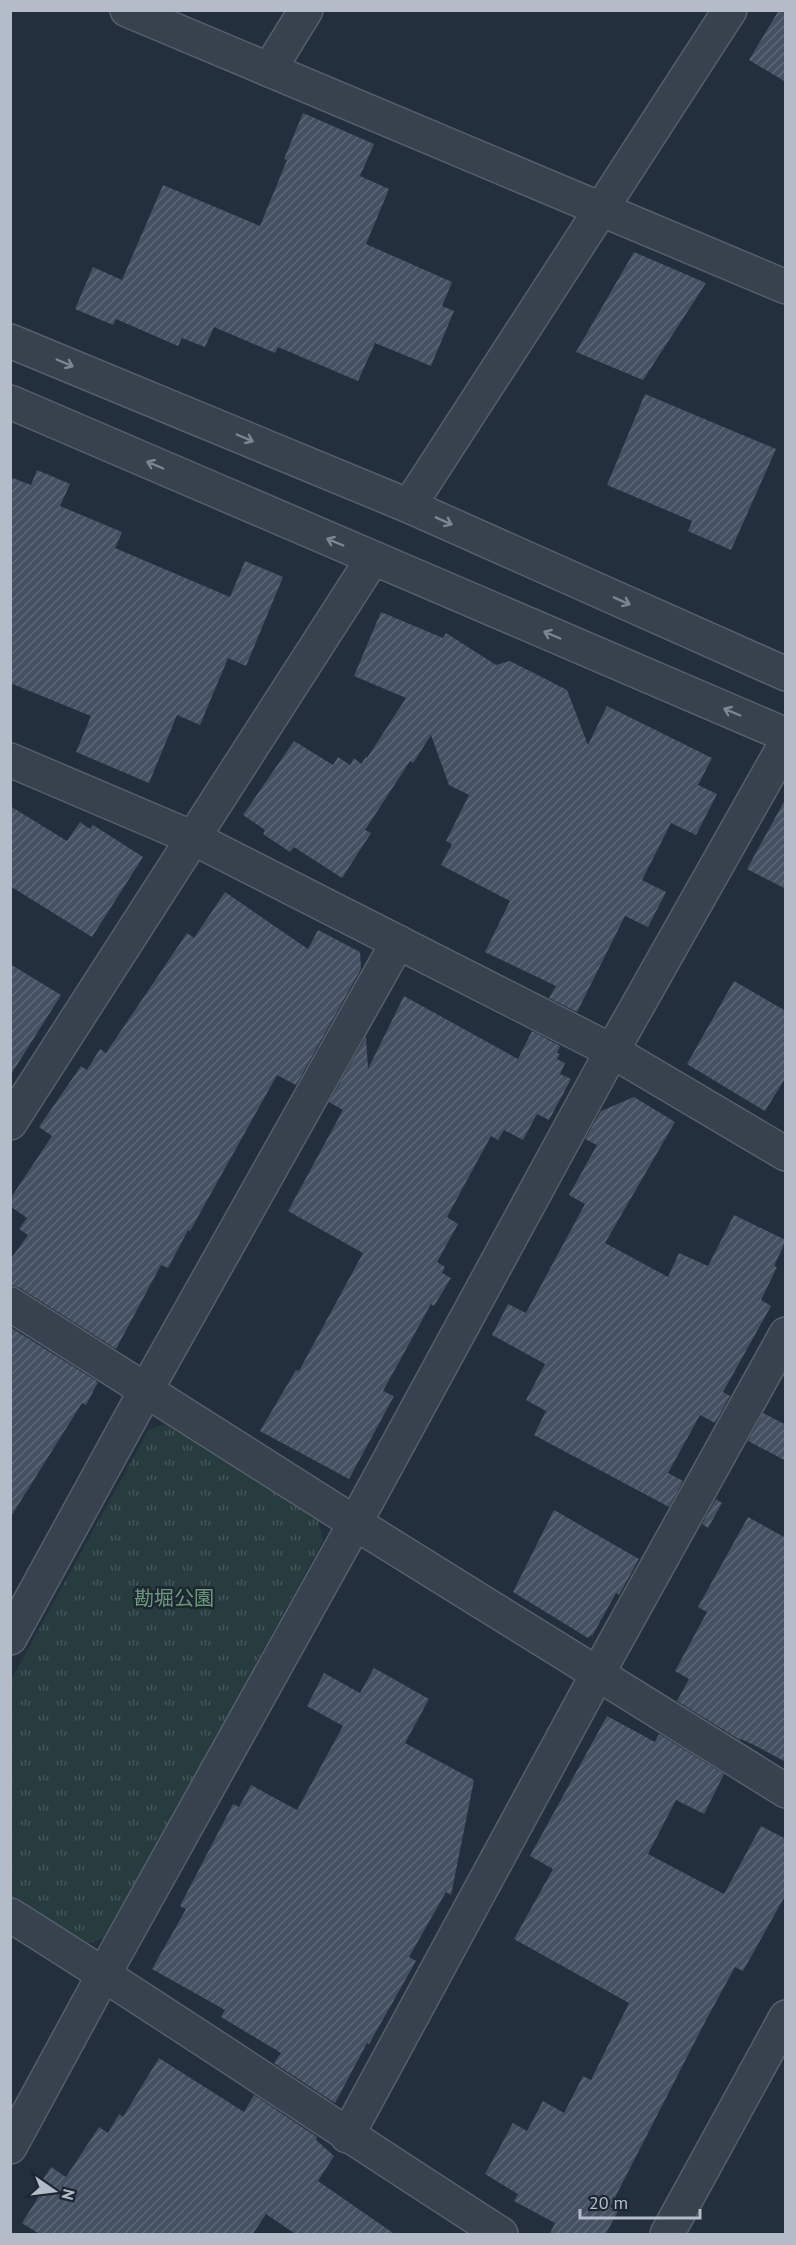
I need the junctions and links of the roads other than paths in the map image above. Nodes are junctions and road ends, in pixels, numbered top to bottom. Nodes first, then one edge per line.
1 (127, 10) edge
2 (306, 10) edge
3 (730, 10) edge
4 (269, 70) junction
5 (601, 208) junction
6 (786, 287) edge
7 (10, 340) edge
8 (10, 402) edge
9 (409, 506) junction
10 (373, 558) junction
11 (786, 674) edge
12 (786, 735) edge
13 (786, 743) edge
14 (10, 760) edge
15 (194, 838) junction
16 (398, 942) junction
17 (612, 1051) junction
18 (10, 1123) edge
19 (786, 1154) edge
20 (10, 1304) edge
21 (786, 1334) edge
22 (146, 1390) junction
23 (355, 1523) junction
24 (10, 1638) edge
25 (598, 1673) junction
26 (786, 1791) edge
27 (10, 1915) edge
28 (104, 1974) junction
29 (786, 2017) edge
30 (777, 2052) edge
31 (347, 2136) junction
32 (10, 2148) edge
33 (501, 2235) edge
34 (667, 2235) edge

1 - 4 street
2 - 4 street
3 - 5 street
4 - 5 street
5 - 6 street
5 - 9 street
7 -> 9 street
10 -> 8 street
9 -> 11 street
12 -> 10 street
10 - 15 street
13 - 17 street
14 - 15 street
15 - 16 street
15 - 18 street
16 - 17 street
16 - 22 street
17 - 19 street
17 - 23 street
20 - 22 street
21 - 25 street
22 - 23 street
22 - 24 street
23 - 25 street
23 - 28 street
25 - 26 street
25 - 31 street
27 - 28 street
28 - 31 street
28 - 32 street
29 - 30 street
30 - 34 street
31 - 33 street

